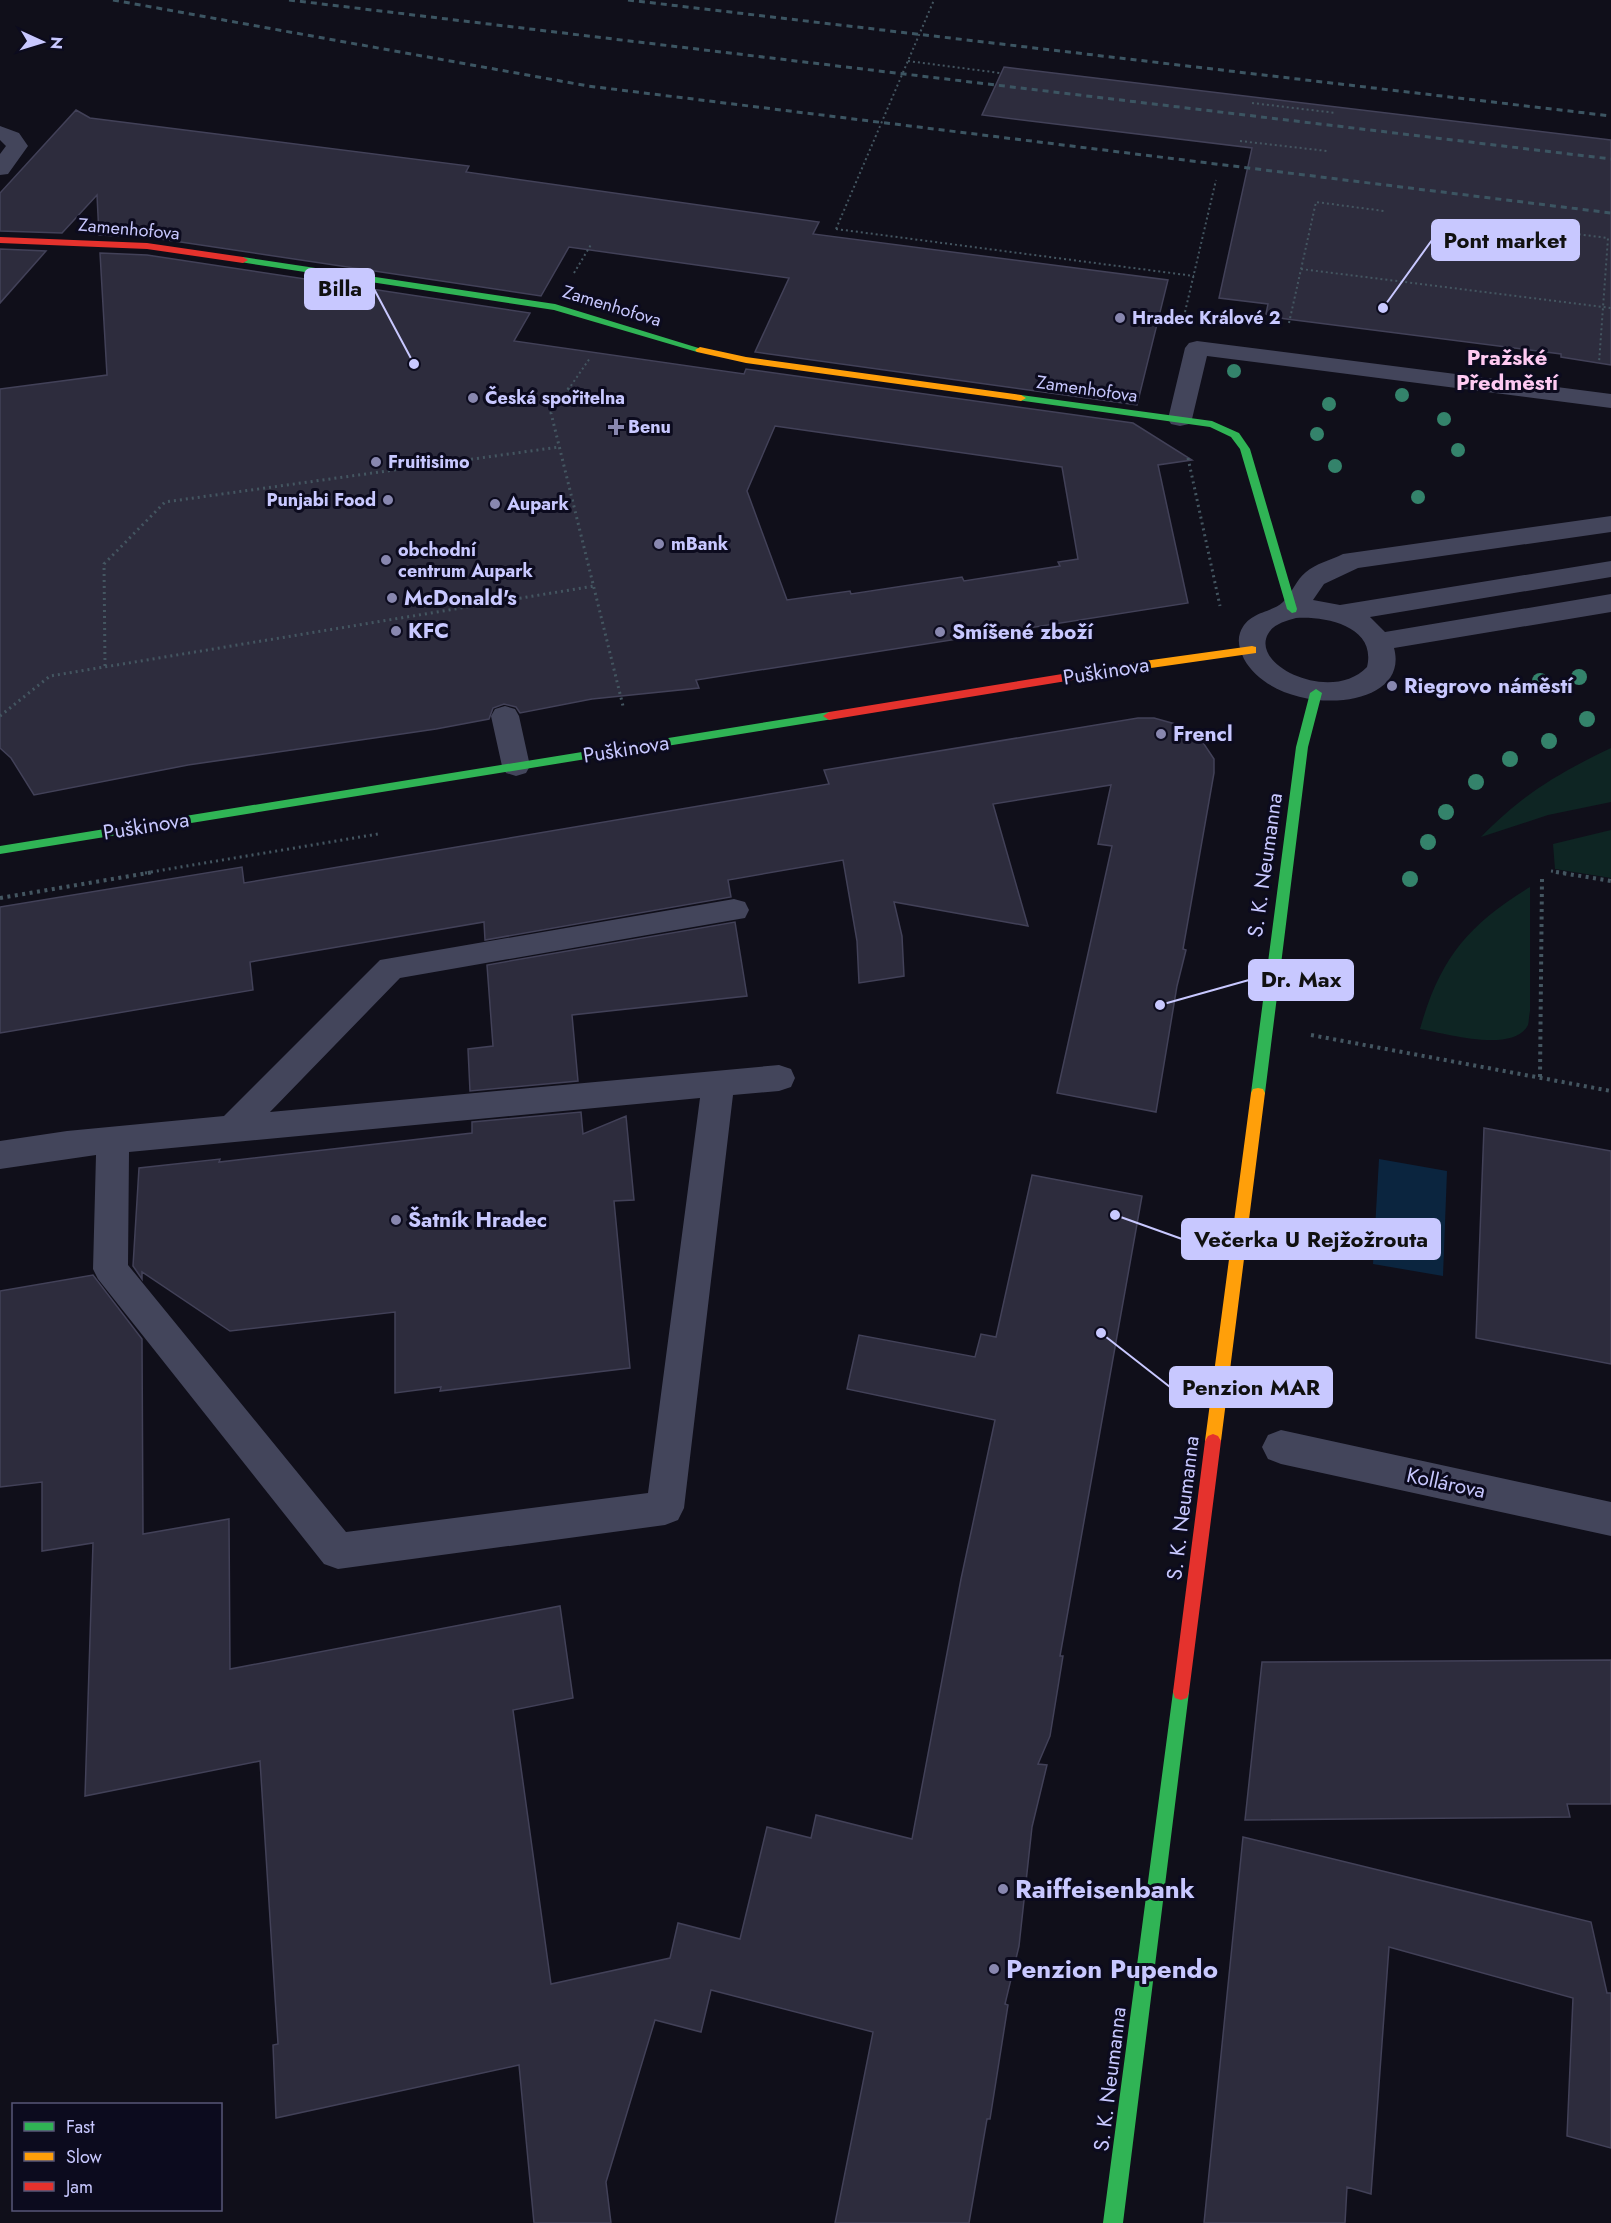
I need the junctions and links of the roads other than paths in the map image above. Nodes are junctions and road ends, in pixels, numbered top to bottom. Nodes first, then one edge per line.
1 (0, 132) edge
2 (0, 169) edge
3 (0, 240) edge
4 (1611, 401) edge
5 (1180, 420) junction
6 (1611, 524) edge
7 (1611, 569) edge
8 (1611, 603) edge
9 (1292, 609) junction
10 (1341, 613) junction
11 (1378, 642) junction
12 (1252, 650) junction
13 (1316, 693) junction
14 (505, 716) dead end
15 (516, 766) junction
16 (0, 850) edge
17 (734, 910) dead end
18 (779, 1078) dead end
19 (718, 1084) junction
20 (232, 1129) junction
21 (113, 1140) junction
22 (0, 1155) edge
23 (1281, 1447) dead end
24 (1611, 1519) edge
25 (1113, 2223) edge

1 - 2 street
3 - 5 street, Zamenhofova
4 - 5 street
5 - 9 street, Zamenhofova
6 - 9 street
7 - 10 street
8 - 11 street
9 - 10 street
9 - 12 street
10 - 11 street
11 - 13 street
12 - 13 street
12 - 15 street, Puškinova
13 - 25 street, S. K. Neumanna
14 - 15 street
15 - 16 street, Puškinova
17 - 20 street
18 - 19 street
19 - 20 street
19 - 21 street
20 - 21 street
21 - 22 street
23 - 24 street, Kollárova

